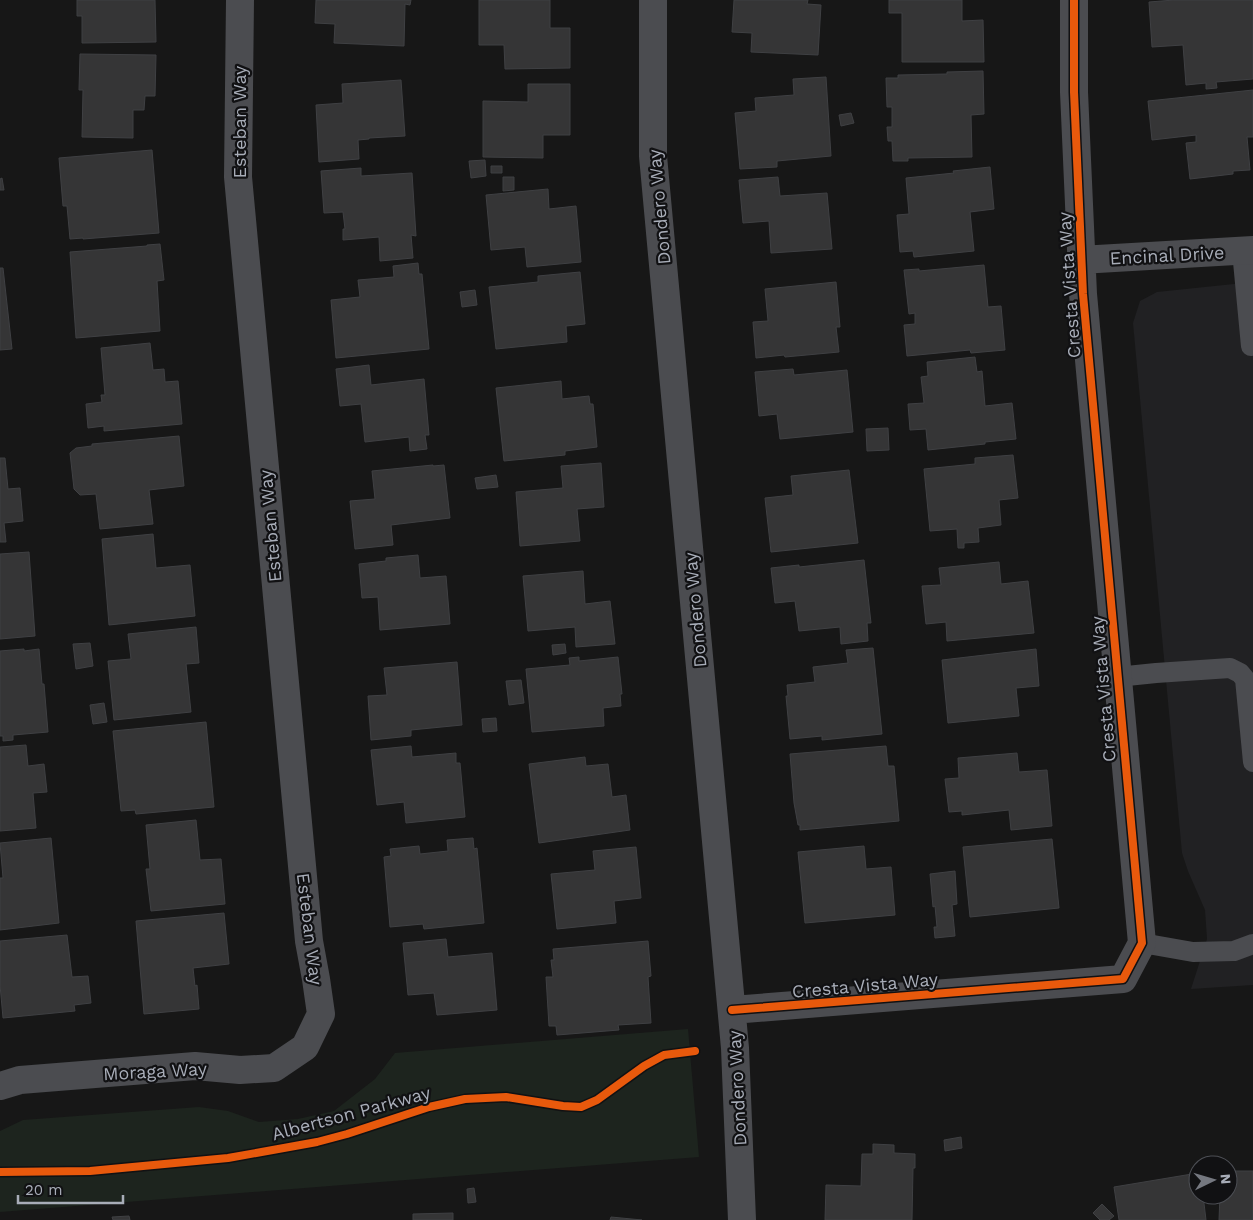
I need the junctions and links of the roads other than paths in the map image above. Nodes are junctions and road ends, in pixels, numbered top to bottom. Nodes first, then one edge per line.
1 (240, 0) edge
2 (653, 0) edge
3 (1074, 0) edge
4 (1247, 251) edge
5 (1080, 260) junction
6 (1253, 345) edge
7 (1117, 677) junction
8 (1253, 762) edge
9 (1142, 943) junction
10 (1253, 944) edge
11 (732, 1010) junction
12 (305, 1047) joint
13 (0, 1086) edge
14 (742, 1220) edge

1 - 12 street, Esteban Way
2 - 11 street, Dondero Way
3 - 5 street, Cresta Vista Way
4 - 5 street, Encinal Drive
4 - 6 lane
5 - 7 street, Cresta Vista Way
7 - 8 lane
7 - 9 street, Cresta Vista Way
9 - 10 lane
9 - 11 street, Cresta Vista Way
11 - 14 street, Dondero Way
12 - 13 street, Moraga Way

